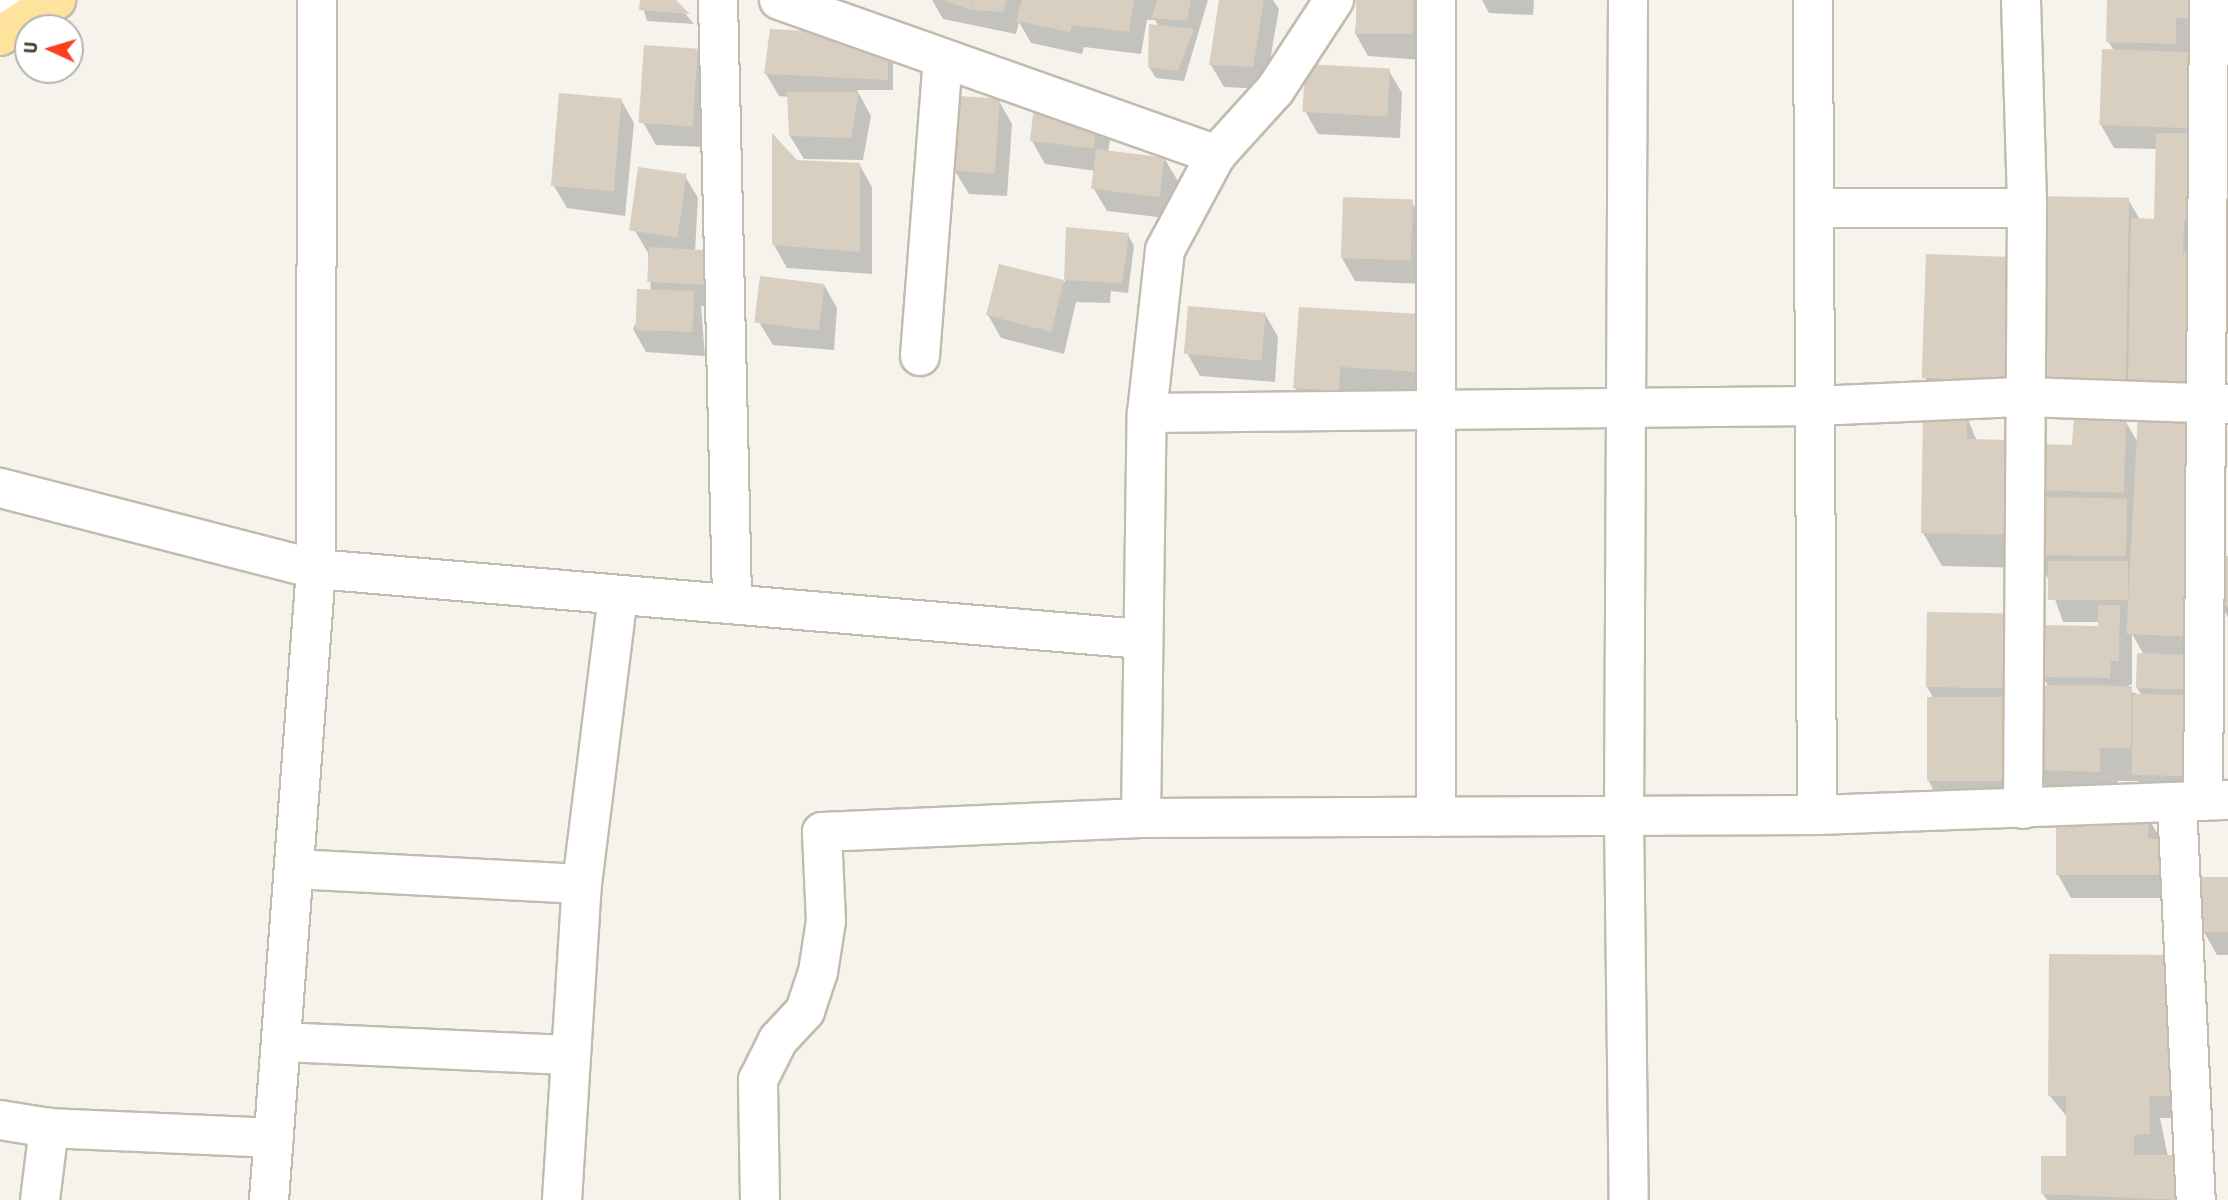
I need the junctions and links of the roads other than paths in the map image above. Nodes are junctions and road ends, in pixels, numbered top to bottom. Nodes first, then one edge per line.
1 (56, 0) edge
2 (317, 0) edge
3 (718, 0) edge
4 (779, 0) edge
5 (1334, 0) edge
6 (1436, 0) edge
7 (1628, 0) edge
8 (1813, 0) edge
9 (2021, 0) edge
10 (2209, 0) edge
11 (8, 21) edge
12 (943, 59) junction
13 (1216, 155) junction
14 (1816, 208) junction
15 (2027, 208) junction
16 (920, 356) dead end
17 (2025, 397) junction
18 (2218, 404) edge
19 (1629, 406) junction
20 (1815, 407) junction
21 (1147, 413) junction
22 (1435, 413) junction
23 (0, 488) edge
24 (316, 569) junction
25 (618, 594) junction
26 (732, 600) junction
27 (1141, 639) junction
28 (2203, 801) edge
29 (2023, 809) junction
30 (1817, 815) junction
31 (1624, 816) junction
32 (1436, 817) junction
33 (1141, 818) junction
34 (294, 869) junction
35 (582, 884) junction
36 (282, 1042) junction
37 (570, 1055) junction
38 (0, 1120) edge
39 (49, 1128) junction
40 (274, 1138) junction
41 (40, 1200) edge
42 (270, 1200) edge
43 (562, 1200) edge
44 (760, 1200) edge
45 (1629, 1200) edge
46 (2196, 1200) edge

1 - 11 main road
2 - 24 street
3 - 26 street
4 - 12 street
5 - 13 street
6 - 22 street
7 - 19 street
8 - 14 street
9 - 15 street
10 - 18 street
12 - 13 street
12 - 16 street
13 - 21 street
14 - 15 street
14 - 20 street
15 - 17 street
17 - 18 street
17 - 20 street
17 - 29 street
18 - 28 street
19 - 20 street
19 - 22 street
19 - 31 street
20 - 30 street
21 - 22 street
21 - 27 street
22 - 32 street
23 - 24 street
24 - 25 street
24 - 34 street
25 - 26 street
25 - 35 street
26 - 27 street
27 - 33 street
28 - 29 street
28 - 46 street
29 - 30 street
30 - 31 street
31 - 32 street
31 - 45 street
32 - 33 street
33 - 44 street
34 - 35 street
34 - 36 street
35 - 37 street
36 - 37 street
36 - 40 street
37 - 43 street
38 - 39 street
39 - 40 street
39 - 41 street
40 - 42 street

